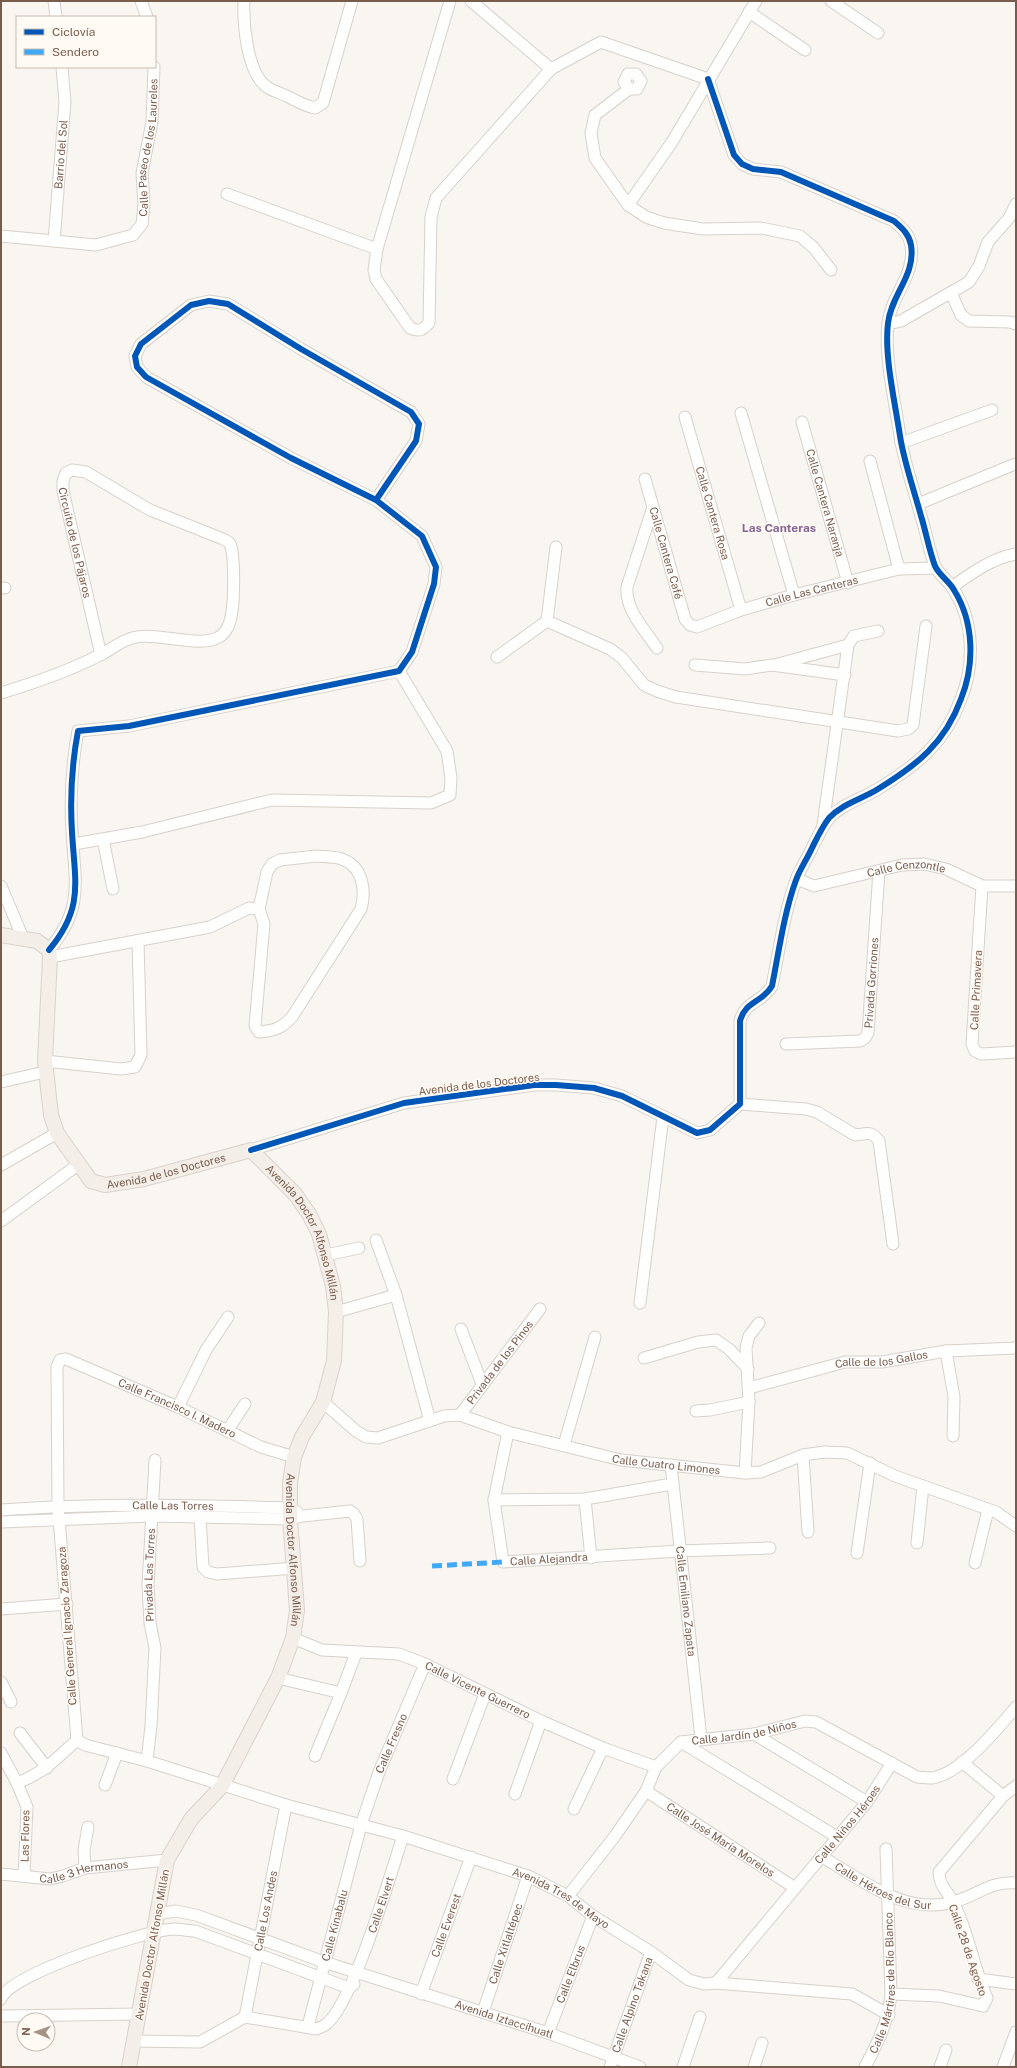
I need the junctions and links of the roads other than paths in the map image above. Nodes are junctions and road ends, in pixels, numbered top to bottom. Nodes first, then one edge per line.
1 (54, 1) edge
2 (141, 1) edge
3 (244, 1) edge
4 (352, 1) edge
5 (450, 1) edge
6 (471, 1) edge
7 (756, 1) edge
8 (831, 1) edge
9 (749, 12) junction
10 (56, 16) edge
11 (147, 16) edge
12 (878, 33) dead end
13 (805, 50) dead end
14 (62, 68) edge
15 (154, 68) edge
16 (551, 69) junction
17 (708, 79) junction
18 (629, 89) dead end
19 (227, 194) dead end
20 (1016, 204) edge
21 (628, 205) junction
22 (1, 236) edge
23 (54, 241) junction
24 (377, 249) junction
25 (831, 270) dead end
26 (951, 293) junction
27 (888, 324) junction
28 (1016, 324) edge
29 (992, 410) dead end
30 (741, 413) dead end
31 (685, 417) dead end
32 (802, 422) dead end
33 (901, 443) junction
34 (870, 461) dead end
35 (1015, 464) dead end
36 (645, 478) dead end
37 (376, 500) junction
38 (918, 504) junction
39 (653, 507) junction
40 (556, 547) dead end
41 (1016, 554) edge
42 (936, 568) junction
43 (899, 569) junction
44 (848, 583) junction
45 (952, 587) junction
46 (794, 595) junction
47 (741, 610) junction
48 (547, 621) junction
49 (690, 625) joint
50 (926, 626) dead end
51 (878, 631) dead end
52 (848, 645) junction
53 (657, 648) dead end
54 (101, 655) junction
55 (497, 657) dead end
56 (695, 665) dead end
57 (772, 665) junction
58 (399, 671) junction
59 (845, 675) junction
60 (1, 693) edge
61 (838, 721) junction
62 (823, 826) junction
63 (103, 839) junction
64 (74, 844) junction
65 (879, 871) junction
66 (797, 879) junction
67 (1, 886) edge
68 (982, 886) junction
69 (1016, 886) edge
70 (114, 889) dead end
71 (259, 909) junction
72 (1, 935) edge
73 (23, 938) junction
74 (138, 941) junction
75 (49, 954) junction
76 (786, 1044) dead end
77 (1016, 1052) edge
78 (45, 1066) junction
79 (1, 1082) edge
80 (740, 1104) junction
81 (663, 1117) junction
82 (57, 1133) junction
83 (251, 1150) junction
84 (1, 1164) edge
85 (79, 1164) junction
86 (1, 1221) edge
87 (376, 1240) dead end
88 (893, 1244) dead end
89 (359, 1248) dead end
90 (326, 1255) junction
91 (396, 1295) junction
92 (640, 1303) dead end
93 (540, 1309) dead end
94 (336, 1312) junction
95 (228, 1317) dead end
96 (759, 1322) dead end
97 (461, 1328) dead end
98 (595, 1337) dead end
99 (1016, 1348) edge
100 (946, 1351) junction
101 (644, 1358) dead end
102 (60, 1360) joint
103 (748, 1370) junction
104 (482, 1384) junction
105 (749, 1388) junction
106 (323, 1402) junction
107 (749, 1402) junction
108 (244, 1404) dead end
109 (178, 1407) junction
110 (696, 1411) dead end
111 (460, 1415) junction
112 (430, 1421) junction
113 (227, 1431) junction
114 (508, 1432) junction
115 (953, 1436) dead end
116 (564, 1445) junction
117 (803, 1455) junction
118 (294, 1457) junction
119 (155, 1460) dead end
120 (870, 1463) junction
121 (671, 1465) junction
122 (745, 1473) junction
123 (672, 1484) junction
124 (923, 1486) junction
125 (585, 1499) junction
126 (494, 1500) junction
127 (58, 1506) junction
128 (1, 1510) edge
129 (988, 1510) junction
130 (152, 1511) junction
131 (289, 1514) junction
132 (200, 1516) junction
133 (58, 1518) junction
134 (1, 1522) edge
135 (1014, 1524) edge
136 (808, 1532) dead end
137 (917, 1543) dead end
138 (770, 1548) dead end
139 (679, 1551) junction
140 (857, 1553) dead end
141 (591, 1558) junction
142 (360, 1561) dead end
143 (975, 1563) dead end
144 (295, 1568) junction
145 (67, 1604) junction
146 (1, 1609) edge
147 (293, 1638) junction
148 (356, 1653) junction
149 (425, 1664) junction
150 (278, 1678) junction
151 (1, 1682) edge
152 (342, 1693) junction
153 (485, 1694) junction
154 (11, 1702) dead end
155 (1016, 1707) edge
156 (541, 1721) junction
157 (20, 1733) dead end
158 (754, 1734) junction
159 (701, 1738) junction
160 (76, 1740) junction
161 (681, 1742) junction
162 (603, 1748) junction
163 (1, 1753) edge
164 (117, 1753) junction
165 (315, 1756) dead end
166 (146, 1761) junction
167 (962, 1762) junction
168 (892, 1763) junction
169 (656, 1767) junction
170 (47, 1768) junction
171 (453, 1779) dead end
172 (17, 1783) junction
173 (105, 1785) dead end
174 (222, 1786) junction
175 (1016, 1786) edge
176 (646, 1791) junction
177 (515, 1794) dead end
178 (1003, 1796) junction
179 (866, 1802) junction
180 (286, 1805) junction
181 (574, 1809) dead end
182 (361, 1825) junction
183 (88, 1827) dead end
184 (403, 1836) junction
185 (837, 1837) junction
186 (886, 1849) dead end
187 (821, 1856) junction
188 (471, 1857) junction
189 (167, 1860) junction
190 (85, 1868) junction
191 (1, 1874) edge
192 (24, 1876) junction
193 (528, 1876) junction
194 (1016, 1883) edge
195 (795, 1888) junction
196 (568, 1896) junction
197 (889, 1896) junction
198 (953, 1902) junction
199 (157, 1914) junction
200 (593, 1916) junction
201 (154, 1932) junction
202 (260, 1938) junction
203 (651, 1952) junction
204 (257, 1954) junction
205 (324, 1962) junction
206 (361, 1974) junction
207 (321, 1977) junction
208 (978, 1979) junction
209 (716, 1983) junction
210 (1016, 1984) edge
211 (349, 1988) junction
212 (422, 1994) junction
213 (891, 1994) junction
214 (1, 1999) edge
215 (482, 2012) junction
216 (139, 2014) junction
217 (889, 2015) junction
218 (1, 2016) edge
219 (245, 2016) junction
220 (700, 2017) dead end
221 (308, 2026) junction
222 (1016, 2032) edge
223 (548, 2033) junction
224 (134, 2041) junction
225 (762, 2043) dead end
226 (946, 2050) dead end
227 (612, 2063) edge
228 (129, 2067) edge
229 (640, 2067) edge
230 (683, 2067) edge
231 (754, 2067) edge
232 (865, 2067) edge
233 (940, 2067) edge
234 (1003, 2067) edge

1 - 10 street
2 - 11 street
3 - 4 street
5 - 24 street
6 - 16 street
7 - 9 street
8 - 12 street
9 - 13 street
9 - 17 street
14 - 23 street, Barrio del Sol
15 - 23 street, Calle Paseo de los Laureles
16 - 17 street
16 - 24 street
17 - 21 street
17 - 27 street
18 - 21 street
19 - 24 street
20 - 26 street
21 - 25 street
22 - 23 street, Calle Paseo de los Laureles
26 - 27 street
26 - 28 street
27 - 33 street
29 - 33 street
30 - 46 street
31 - 47 street, Calle Cantera Rosa
32 - 44 street, Calle Cantera Naranja
33 - 38 street
34 - 43 street
35 - 38 street
36 - 39 street, Calle Cantera Café
37 - 37 street
37 - 58 street
38 - 42 street
39 - 49 street, Calle Cantera Café
39 - 53 street
40 - 48 street
41 - 45 street
42 - 43 street, Calle Las Canteras
42 - 45 street
43 - 44 street, Calle Las Canteras
44 - 46 street, Calle Las Canteras
45 - 62 street
46 - 47 street, Calle Las Canteras
47 - 49 street, Calle Las Canteras
48 - 55 street
48 - 61 street
50 - 61 street
51 - 52 street
52 - 57 street
52 - 59 street
54 - 54 street, Circuito de los Pájaros
54 - 60 street, Circuito de los Pájaros
56 - 57 street
57 - 59 street
58 - 63 street
58 - 64 street
59 - 61 street
61 - 62 street
62 - 66 street
63 - 64 street
63 - 70 street
64 - 75 street
65 - 66 street, Calle Cenzontle
65 - 68 street, Calle Cenzontle
65 - 76 street, Privada Gorriones
66 - 80 street
67 - 73 street
68 - 69 street, Calle Cenzontle
68 - 77 street, Calle Primavera
71 - 71 street
71 - 74 street
72 - 73 main road
73 - 75 main road
74 - 75 street
74 - 78 street
75 - 78 main road, Avenida de los Doctores
78 - 79 street
78 - 82 main road, Avenida de los Doctores
80 - 81 street, Avenida de los Doctores
80 - 88 street
81 - 83 street, Avenida de los Doctores
81 - 92 street
82 - 84 street
82 - 85 main road, Avenida de los Doctores
83 - 85 main road, Avenida de los Doctores
83 - 90 main road, Avenida Doctor Alfonso Millán
85 - 86 street
87 - 91 street
89 - 90 street
90 - 94 main road, Avenida Doctor Alfonso Millán
91 - 94 street
91 - 112 street
93 - 104 street, Privada de los Pinos
94 - 106 main road, Avenida Doctor Alfonso Millán
95 - 109 street
96 - 103 street
97 - 104 street
98 - 116 street
99 - 100 street, Calle de los Gallos
100 - 105 street, Calle de los Gallos
100 - 115 street
101 - 103 street
102 - 109 street, Calle Francisco I. Madero
102 - 127 street, Calle General Ignacio Zaragoza
103 - 105 street
104 - 111 street, Privada de los Pinos
105 - 107 street
106 - 112 street, Calle Cuatro Limones
106 - 118 main road, Avenida Doctor Alfonso Millán
107 - 110 street
107 - 122 street
108 - 113 street
109 - 113 street, Calle Francisco I. Madero
111 - 112 street, Calle Cuatro Limones
111 - 114 street, Calle Cuatro Limones
113 - 118 street, Calle Francisco I. Madero
114 - 116 street, Calle Cuatro Limones
114 - 126 street, Calle Alejandra
116 - 121 street, Calle Cuatro Limones
117 - 120 street, Calle Cuatro Limones
117 - 122 street, Calle Cuatro Limones
117 - 136 street
118 - 131 main road, Avenida Doctor Alfonso Millán
119 - 130 street, Privada Las Torres
120 - 124 street, Calle Cuatro Limones
120 - 140 street
121 - 122 street, Calle Cuatro Limones
121 - 123 street, Calle Emiliano Zapata
123 - 125 street
123 - 139 street, Calle Emiliano Zapata
124 - 129 street, Calle Cuatro Limones
124 - 137 street
125 - 126 street
125 - 141 street
126 - 141 street, Calle Alejandra
127 - 128 street
127 - 130 street, Calle Las Torres
127 - 133 street, Calle General Ignacio Zaragoza
129 - 135 street, Calle Cuatro Limones
129 - 143 street
130 - 131 street, Calle Las Torres
130 - 132 street, Calle Las Torres
130 - 133 street, Calle Las Torres
130 - 166 street, Privada Las Torres
131 - 132 street, Calle Las Torres
131 - 142 street
131 - 144 main road, Avenida Doctor Alfonso Millán
132 - 144 street
133 - 134 street
133 - 145 street, Calle General Ignacio Zaragoza
138 - 139 street, Calle Alejandra
139 - 141 street, Calle Alejandra
139 - 159 street, Calle Emiliano Zapata
144 - 147 main road, Avenida Doctor Alfonso Millán
145 - 146 street
145 - 160 street, Calle General Ignacio Zaragoza
147 - 148 street, Calle Vicente Guerrero
147 - 150 main road, Avenida Doctor Alfonso Millán
148 - 149 street, Calle Vicente Guerrero
148 - 152 street
149 - 153 street, Calle Vicente Guerrero
149 - 182 street, Calle Fresno
150 - 152 street
150 - 174 main road, Avenida Doctor Alfonso Millán
151 - 154 street
152 - 165 street
153 - 156 street, Calle Vicente Guerrero
153 - 171 street
155 - 167 street
156 - 162 street, Calle Vicente Guerrero
156 - 177 street
157 - 170 street
158 - 159 street, Calle Jardín de Niños
158 - 168 street, Calle Jardín de Niños
158 - 179 street
159 - 161 street, Calle Jardín de Niños
160 - 164 street
160 - 170 street
161 - 169 street, Calle Jardín de Niños
161 - 185 street
162 - 169 street, Calle Vicente Guerrero
162 - 181 street
163 - 172 street, Las Flores
164 - 166 street
164 - 173 street
166 - 174 street
167 - 168 street
167 - 178 street
168 - 179 street, Calle Niños Héroes
169 - 176 street, Calle Jardín de Niños
170 - 172 street
172 - 192 street, Las Flores
174 - 180 street, Avenida Tres de Mayo
174 - 189 main road, Avenida Doctor Alfonso Millán
175 - 178 street, Calle 28 de Agosto
176 - 195 street, Calle José María Morelos
176 - 196 street, Calle Jardín de Niños
178 - 198 street, Calle 28 de Agosto
179 - 185 street, Calle Niños Héroes
180 - 182 street, Avenida Tres de Mayo
180 - 202 street, Calle Los Andes
182 - 184 street, Avenida Tres de Mayo
182 - 205 street, Calle Kinabalu
183 - 190 street
184 - 188 street, Avenida Tres de Mayo
184 - 206 street, Calle Elvert
185 - 187 street, Calle Niños Héroes
186 - 197 street, Calle Mártires de Río Blanco
187 - 195 street, Calle Niños Héroes
187 - 197 street, Calle Héroes del Sur
188 - 193 street, Avenida Tres de Mayo
188 - 212 street, Calle Everest
189 - 190 street, Calle 3 Hermanos
189 - 199 main road, Avenida Doctor Alfonso Millán
190 - 192 street, Calle 3 Hermanos
191 - 192 street, Calle 3 Hermanos
193 - 196 street, Avenida Tres de Mayo
193 - 215 street, Calle Xitlaltépec
194 - 198 street, Calle Héroes del Sur
195 - 209 street, Calle Niños Héroes
196 - 200 street, Avenida Tres de Mayo
197 - 198 street, Calle Héroes del Sur
197 - 213 street, Calle Mártires de Río Blanco
198 - 208 street, Calle 28 de Agosto
199 - 201 main road, Avenida Doctor Alfonso Millán
199 - 202 street, Avenida Iztaccíhuatl
200 - 203 street, Avenida Tres de Mayo
200 - 223 street, Calle Elbrus
201 - 204 street
201 - 214 street
201 - 216 main road, Avenida Doctor Alfonso Millán
202 - 204 street, Calle Los Andes
202 - 205 street, Avenida Iztaccíhuatl
203 - 209 street, Avenida Tres de Mayo
203 - 227 street, Calle Alpino Takana
204 - 207 street
204 - 219 street, Calle Los Andes
205 - 206 street, Avenida Iztaccíhuatl
205 - 207 street, Calle Kinabalu
206 - 211 street, Calle Elvert
206 - 212 street, Avenida Iztaccíhuatl
207 - 211 street
207 - 221 street, Calle Kinabalu
208 - 210 street
208 - 213 street, Calle 28 de Agosto
209 - 217 street, Avenida Tres de Mayo
211 - 221 street, Calle Elvert
212 - 215 street, Avenida Iztaccíhuatl
213 - 217 street, Calle Mártires de Río Blanco
215 - 223 street, Avenida Iztaccíhuatl
216 - 218 street
216 - 224 main road, Avenida Doctor Alfonso Millán
217 - 232 street, Calle Mártires de Río Blanco
219 - 221 street
219 - 224 street
220 - 230 street
222 - 234 street
223 - 227 street, Avenida Iztaccíhuatl
224 - 228 main road, Avenida Doctor Alfonso Millán
225 - 231 street
226 - 233 street
227 - 229 street, Avenida Iztaccíhuatl

